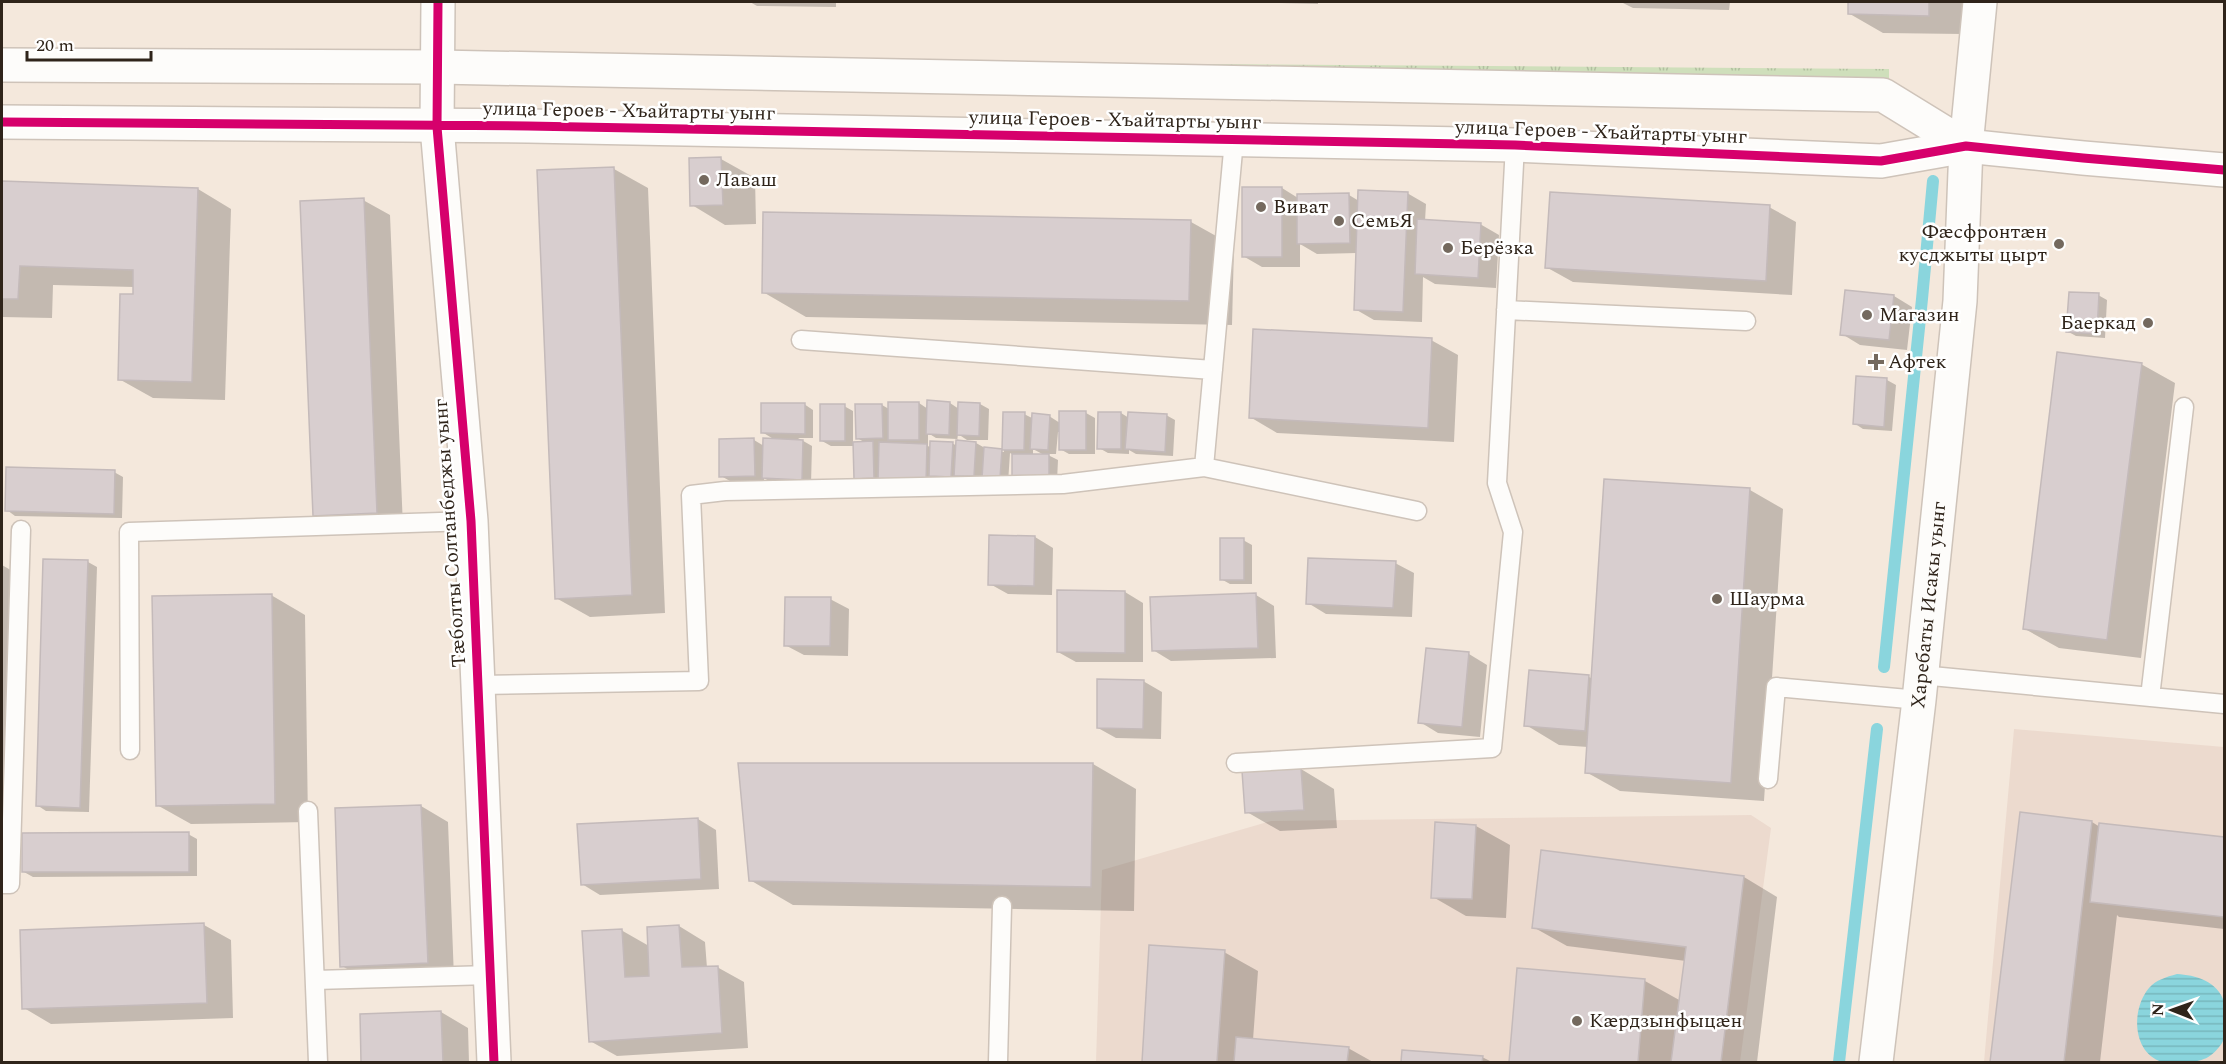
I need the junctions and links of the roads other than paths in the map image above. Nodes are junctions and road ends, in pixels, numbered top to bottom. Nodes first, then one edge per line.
1 (438, 2) edge
2 (1980, 2) edge
3 (2, 65) edge
4 (438, 67) junction
5 (2, 122) edge
6 (437, 127) junction
7 (1234, 140) junction
8 (1515, 145) junction
9 (1966, 146) junction
10 (2224, 170) edge
11 (1506, 310) junction
12 (1746, 321) dead end
13 (801, 340) dead end
14 (1213, 370) junction
15 (2184, 407) dead end
16 (1204, 467) junction
17 (1417, 511) dead end
18 (471, 521) junction
19 (21, 530) dead end
20 (478, 685) junction
21 (1920, 687) junction
22 (2150, 697) junction
23 (2224, 704) edge
24 (130, 750) dead end
25 (1236, 763) dead end
26 (1768, 778) dead end
27 (308, 811) dead end
28 (2, 884) edge
29 (1002, 906) dead end
30 (490, 975) junction
31 (315, 980) junction
32 (318, 1062) edge
33 (494, 1062) edge
34 (998, 1062) edge
35 (1876, 1062) edge

1 - 4 street, Тæболты Солтанбеджы уынг
2 - 9 street, Харебаты Исакы уынг
3 - 4 street, улица Героев - Хъайтарты уынг
4 - 6 street, Тæболты Солтанбеджы уынг
4 - 9 street, улица Героев - Хъайтарты уынг
5 - 6 street, улица Героев - Хъайтарты уынг
6 - 7 street, улица Героев - Хъайтарты уынг
6 - 18 street, Тæболты Солтанбеджы уынг
7 - 8 street, улица Героев - Хъайтарты уынг
7 - 14 lane
8 - 9 street, улица Героев - Хъайтарты уынг
8 - 11 lane
9 - 10 street, улица Героев - Хъайтарты уынг
9 - 21 street, Харебаты Исакы уынг
11 - 12 lane
11 - 25 lane
13 - 14 lane
14 - 16 lane
15 - 22 lane
16 - 17 lane
16 - 20 lane
18 - 20 street, Тæболты Солтанбеджы уынг
18 - 24 lane
19 - 28 lane
20 - 30 street, Тæболты Солтанбеджы уынг
21 - 22 lane
21 - 26 lane
21 - 35 street, Харебаты Исакы уынг
22 - 23 lane
27 - 31 lane
29 - 34 lane
30 - 31 lane
30 - 33 street, Тæболты Солтанбеджы уынг
31 - 32 lane

